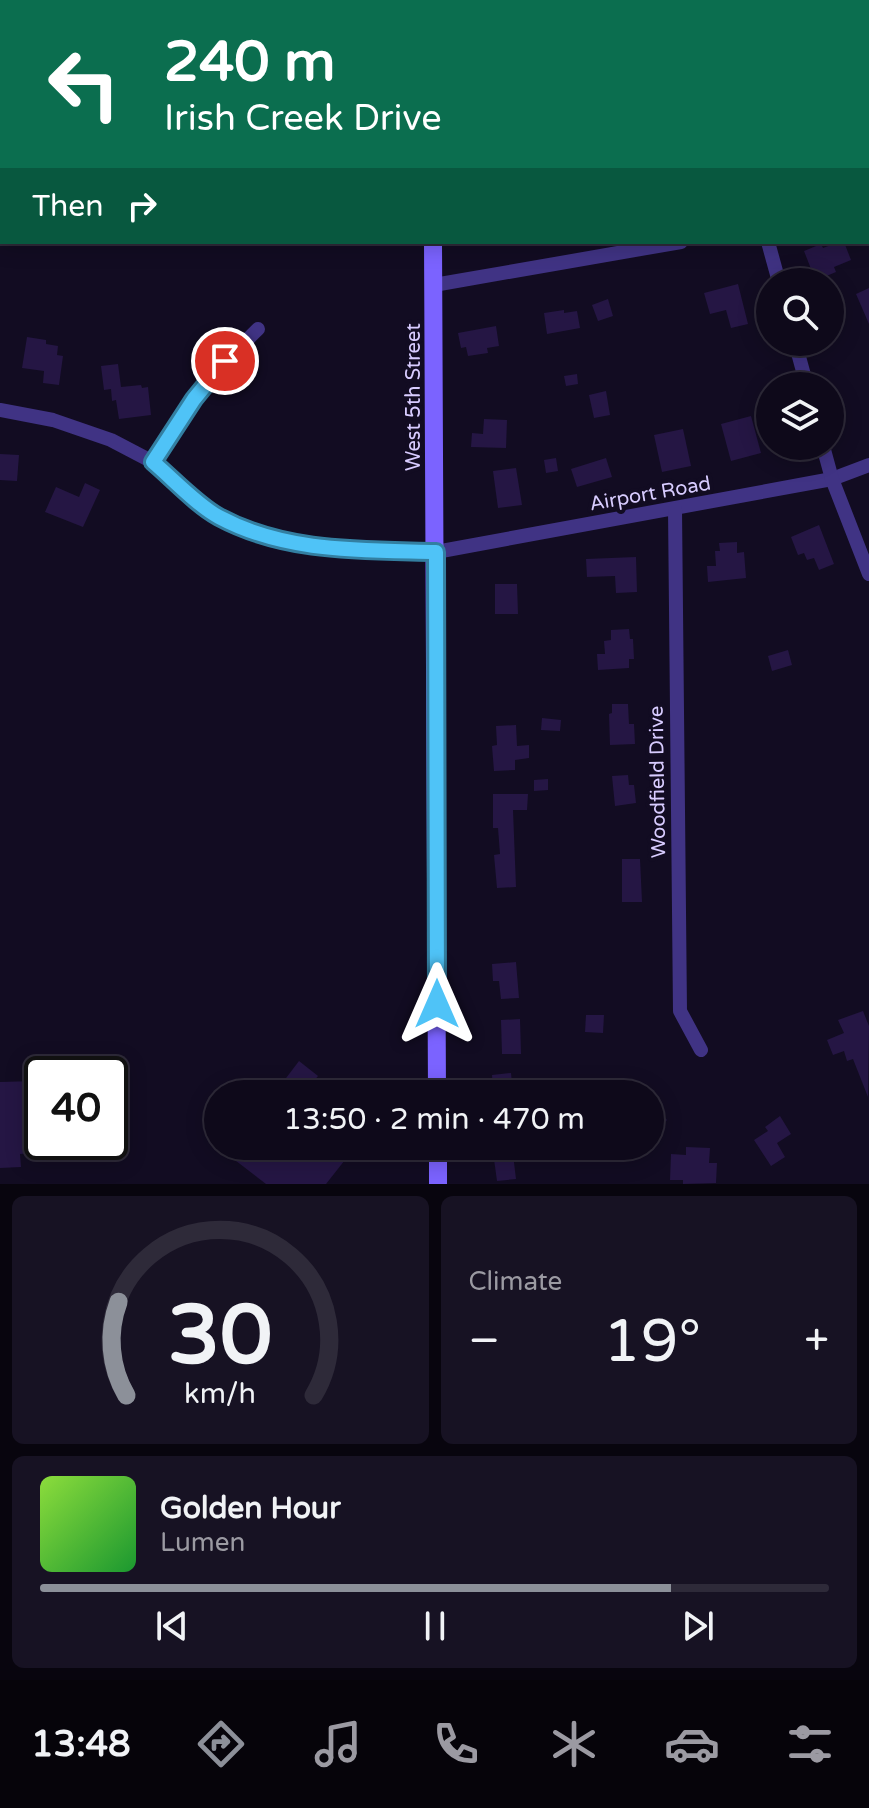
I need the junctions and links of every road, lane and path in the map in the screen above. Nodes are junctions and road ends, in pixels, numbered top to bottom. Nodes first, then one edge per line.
1 (433, 244) edge
2 (670, 244) edge
3 (769, 244) edge
4 (775, 268) edge
5 (434, 285) junction
6 (258, 329) dead end
7 (0, 410) edge
8 (827, 460) edge
9 (153, 462) junction
10 (869, 465) edge
11 (832, 479) junction
12 (675, 509) junction
13 (436, 552) junction
14 (869, 574) edge
15 (701, 1050) dead end
16 (437, 1080) edge
17 (438, 1160) edge
18 (438, 1184) edge

1 - 5 street, West 5th Street
2 - 5 street
3 - 4 street
5 - 13 street, West 5th Street
6 - 9 street
7 - 9 street, Airport Road
8 - 11 street
9 - 13 street, Airport Road
10 - 11 street, Airport Road
11 - 12 street, Airport Road
11 - 14 street
12 - 13 street, Airport Road
12 - 15 street, Woodfield Drive
13 - 16 street, West 5th Street
17 - 18 street

